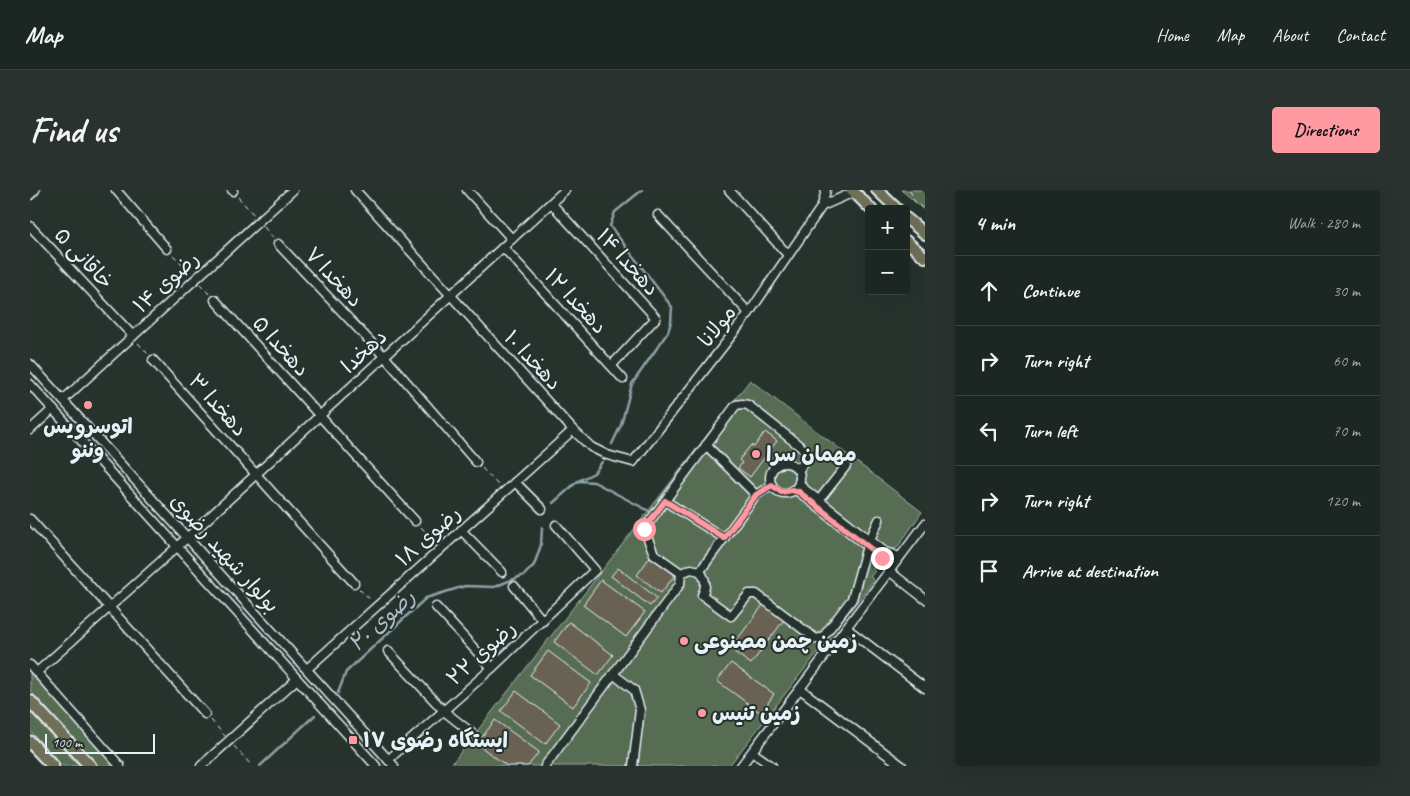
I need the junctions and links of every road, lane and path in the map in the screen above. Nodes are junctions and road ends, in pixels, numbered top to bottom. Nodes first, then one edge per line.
1 (35, 190) edge
2 (116, 190) edge
3 (293, 190) edge
4 (355, 190) edge
5 (467, 190) edge
6 (565, 190) edge
7 (729, 190) edge
8 (826, 190) edge
9 (877, 190) edge
10 (910, 190) edge
11 (853, 191) edge
12 (30, 195) edge
13 (551, 203) junction
14 (867, 205) edge
15 (893, 205) edge
16 (822, 206) junction
17 (925, 211) edge
18 (658, 215) dead end
19 (910, 221) edge
20 (30, 226) edge
21 (925, 234) edge
22 (512, 238) junction
23 (278, 244) dead end
24 (910, 244) edge
25 (503, 247) junction
26 (167, 248) dead end
27 (788, 255) junction
28 (925, 257) edge
29 (450, 296) junction
30 (215, 300) dead end
31 (749, 313) junction
32 (133, 336) junction
33 (384, 356) junction
34 (153, 360) joint
35 (30, 364) edge
36 (612, 365) junction
37 (624, 379) dead end
38 (30, 384) edge
39 (63, 400) junction
40 (53, 409) junction
41 (320, 415) junction
42 (30, 430) edge
43 (572, 430) junction
44 (706, 445) junction
45 (476, 462) joint
46 (633, 462) joint
47 (846, 466) dead end
48 (799, 470) junction
49 (256, 474) junction
50 (515, 482) junction
51 (799, 482) junction
52 (772, 485) junction
53 (792, 490) junction
54 (504, 491) junction
55 (756, 495) junction
56 (665, 501) junction
57 (817, 503) junction
58 (542, 510) dead end
59 (30, 519) edge
60 (879, 520) dead end
61 (415, 521) joint
62 (925, 524) edge
63 (556, 525) dead end
64 (461, 530) junction
65 (187, 537) junction
66 (724, 538) junction
67 (868, 543) junction
68 (178, 546) junction
69 (441, 548) junction
70 (900, 557) junction
71 (889, 571) junction
72 (502, 572) dead end
73 (700, 572) junction
74 (681, 573) junction
75 (354, 583) joint
76 (514, 586) dead end
77 (925, 598) edge
78 (376, 606) junction
79 (436, 607) dead end
80 (109, 608) junction
81 (543, 621) junction
82 (846, 628) junction
83 (388, 651) dead end
84 (30, 665) edge
85 (492, 668) junction
86 (307, 669) junction
87 (37, 672) junction
88 (613, 674) junction
89 (297, 679) junction
90 (925, 688) edge
91 (800, 689) junction
92 (30, 701) edge
93 (444, 711) junction
94 (205, 714) dead end
95 (473, 734) dead end
96 (30, 742) edge
97 (752, 752) junction
98 (391, 763) edge
99 (373, 765) edge
100 (53, 766) edge
101 (90, 766) edge
102 (120, 766) edge
103 (201, 766) edge
104 (545, 766) edge
105 (633, 766) edge
106 (742, 766) edge
107 (772, 766) edge
108 (902, 766) edge

1 - 12 street
2 - 26 street
3 - 32 street, رضوی ۱۴
4 - 29 street, دهخدا ۱۰
5 - 22 street
6 - 13 street, دهخدا
7 - 27 street
8 - 16 street
9 - 15 main road
10 - 17 path
11 - 14 main road
11 - 16 street
13 - 22 street, دهخدا
13 - 36 street, دهخدا ۱۴
16 - 27 street, مولانا
18 - 31 street
19 - 21 main road
20 - 32 street, خاقانی ۵
22 - 25 street, دهخدا
23 - 33 street, دهخدا ۷
24 - 28 main road
25 - 29 street, دهخدا
25 - 36 street, دهخدا ۱۲
27 - 31 street, مولانا
29 - 33 street, دهخدا
29 - 43 street, دهخدا ۱۰
30 - 41 street, دهخدا ۵
31 - 46 street, مولانا
32 - 34 path
32 - 39 street, رضوی ۱۴
33 - 41 street, دهخدا
33 - 45 street, دهخدا ۷
34 - 49 street, دهخدا ۳
35 - 39 street, بولوار شهید رضوی
36 - 37 street, دهخدا ۱۲
38 - 40 street, بولوار شهید رضوی
39 - 65 street, بولوار شهید رضوی
40 - 42 street
40 - 68 street, بولوار شهید رضوی
41 - 49 street, دهخدا
41 - 61 street, دهخدا ۵
43 - 46 street, دهخدا ۱۰
43 - 50 street, رضوی ۱۸
44 - 48 street
44 - 55 street
44 - 56 street
45 - 54 path
47 - 57 street
48 - 51 street
48 - 52 street
49 - 65 street, دهخدا
49 - 75 street, دهخدا ۳
50 - 54 street, رضوی ۱۸
50 - 58 street
51 - 53 street
51 - 57 street
52 - 53 street
52 - 55 street
53 - 57 street
54 - 64 street, رضوی ۱۸
55 - 66 street
56 - 66 street
56 - 74 street
57 - 67 street
59 - 80 street
60 - 67 street
61 - 69 path
62 - 70 street
63 - 81 street, رضوی ۲۲
64 - 69 street, رضوی ۱۸
64 - 72 street
65 - 68 street, دهخدا
65 - 86 street, بولوار شهید رضوی
66 - 73 street
67 - 70 street
67 - 71 street
67 - 73 street
68 - 80 street
68 - 89 street, بولوار شهید رضوی
69 - 78 street, رضوی ۱۸
70 - 71 street
71 - 77 street
71 - 82 street
73 - 74 street
74 - 88 street
75 - 78 path
76 - 81 street
78 - 86 street, رضوی ۱۸
79 - 85 street
80 - 87 street
80 - 94 street
81 - 85 street, رضوی ۲۲
82 - 90 street
82 - 91 street
83 - 93 street
84 - 87 street
85 - 93 street, رضوی ۲۲
86 - 98 street, بولوار شهید رضوی
87 - 102 street
88 - 104 street
88 - 105 street
89 - 99 street, بولوار شهید رضوی
89 - 103 street
91 - 97 street
91 - 108 street
92 - 101 highway
93 - 95 street
93 - 98 street, رضوی ۲۲
96 - 100 highway
97 - 106 street
97 - 107 street

